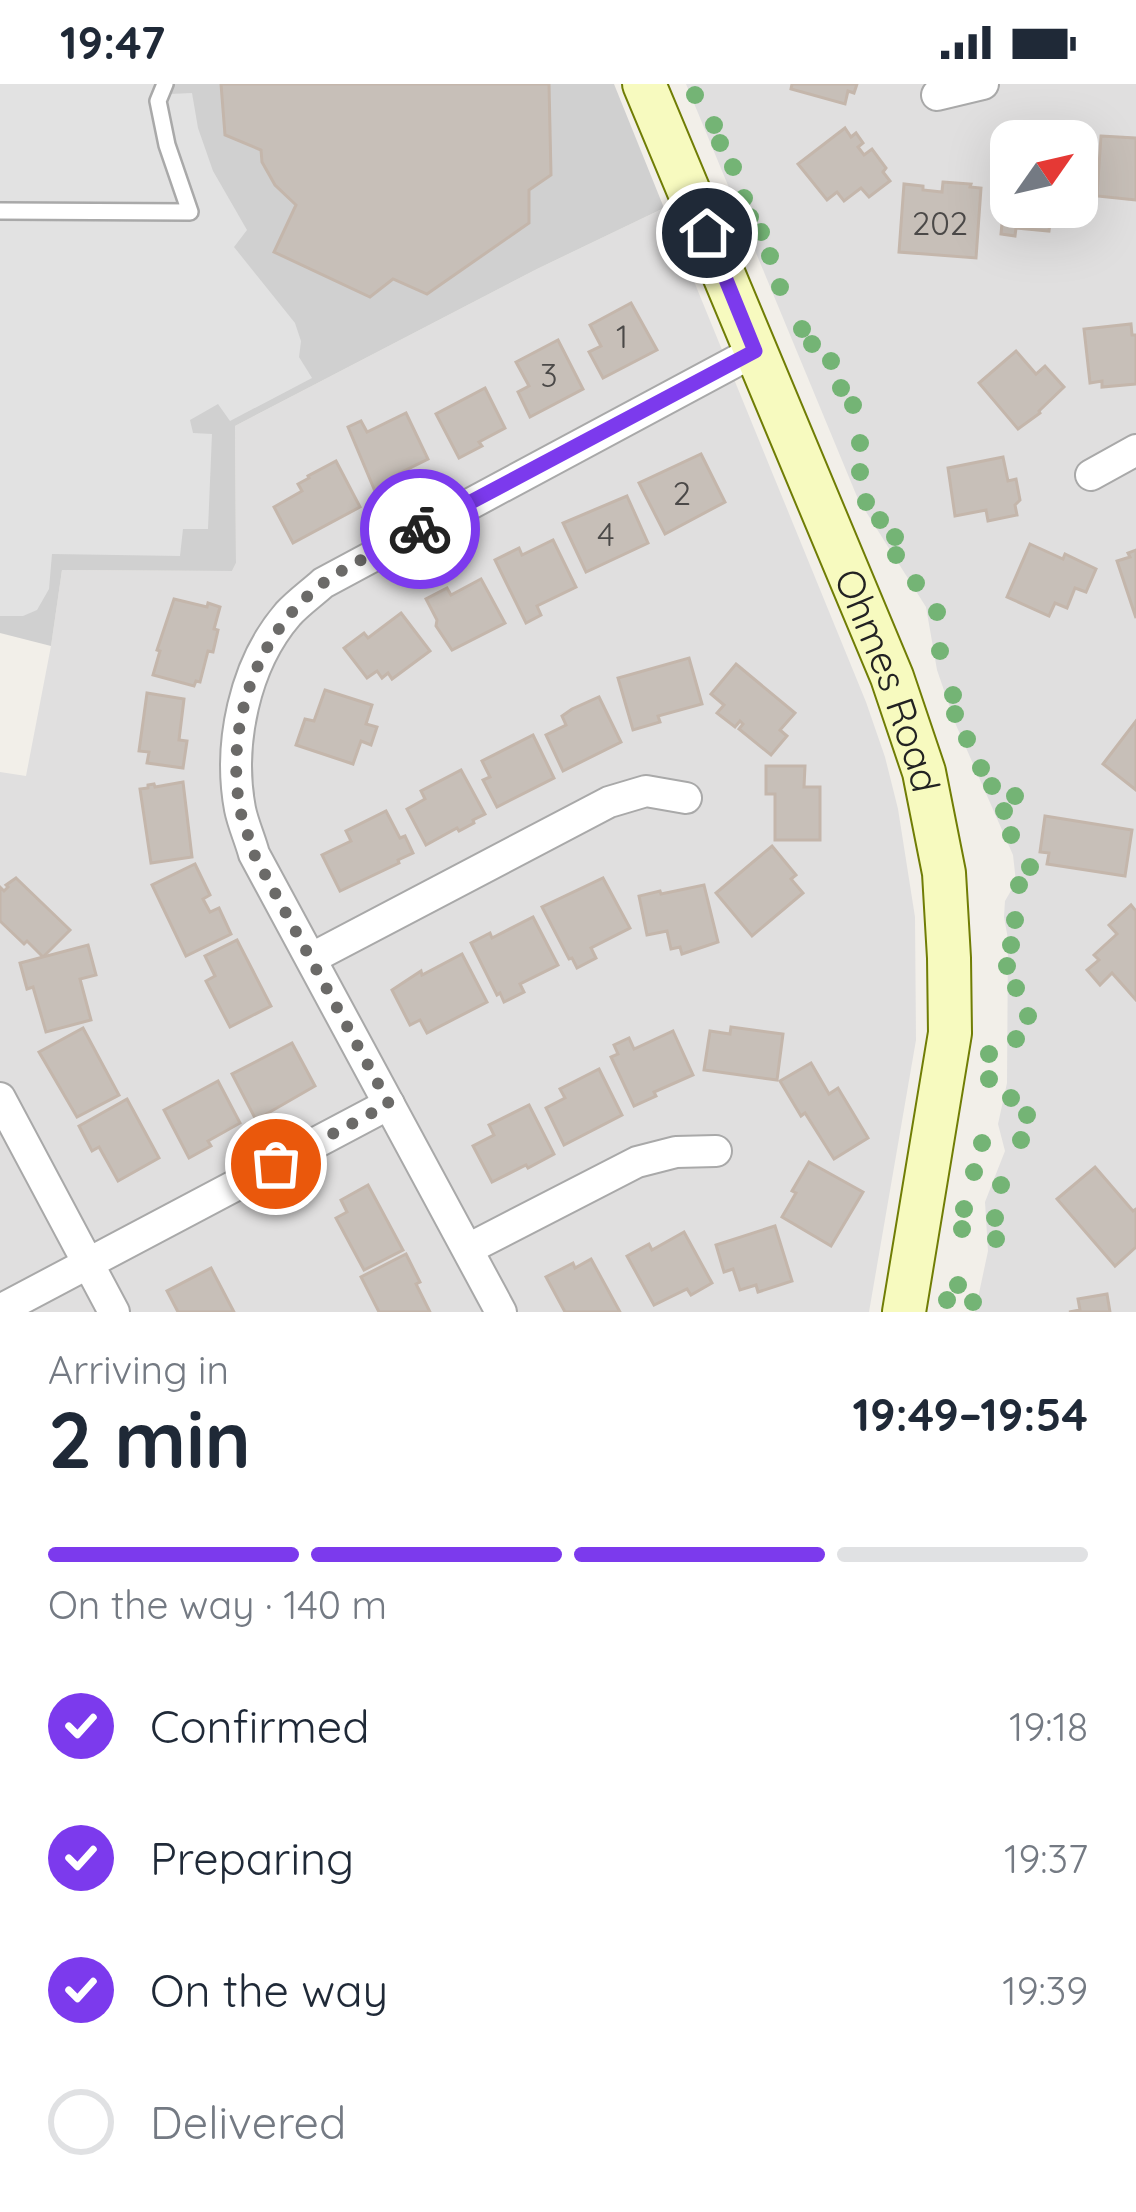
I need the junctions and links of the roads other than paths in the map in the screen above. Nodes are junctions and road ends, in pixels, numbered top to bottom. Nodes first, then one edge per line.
1 (165, 84) edge
2 (644, 84) edge
3 (983, 84) edge
4 (937, 95) dead end
5 (0, 211) edge
6 (755, 351) junction
7 (1136, 450) edge
8 (1091, 476) dead end
9 (686, 798) dead end
10 (312, 958) junction
11 (0, 1099) edge
12 (389, 1104) junction
13 (716, 1151) dead end
14 (467, 1249) junction
15 (88, 1264) junction
16 (0, 1310) edge
17 (114, 1312) edge
18 (501, 1312) edge
19 (904, 1312) edge

1 - 5 lane
2 - 6 main road, Ohmes Road
3 - 4 street
6 - 10 street
6 - 19 main road, Ohmes Road
7 - 8 street
9 - 10 street
10 - 12 street
11 - 15 street
12 - 14 street
12 - 15 street
13 - 14 street
14 - 18 street
15 - 16 street
15 - 17 street

